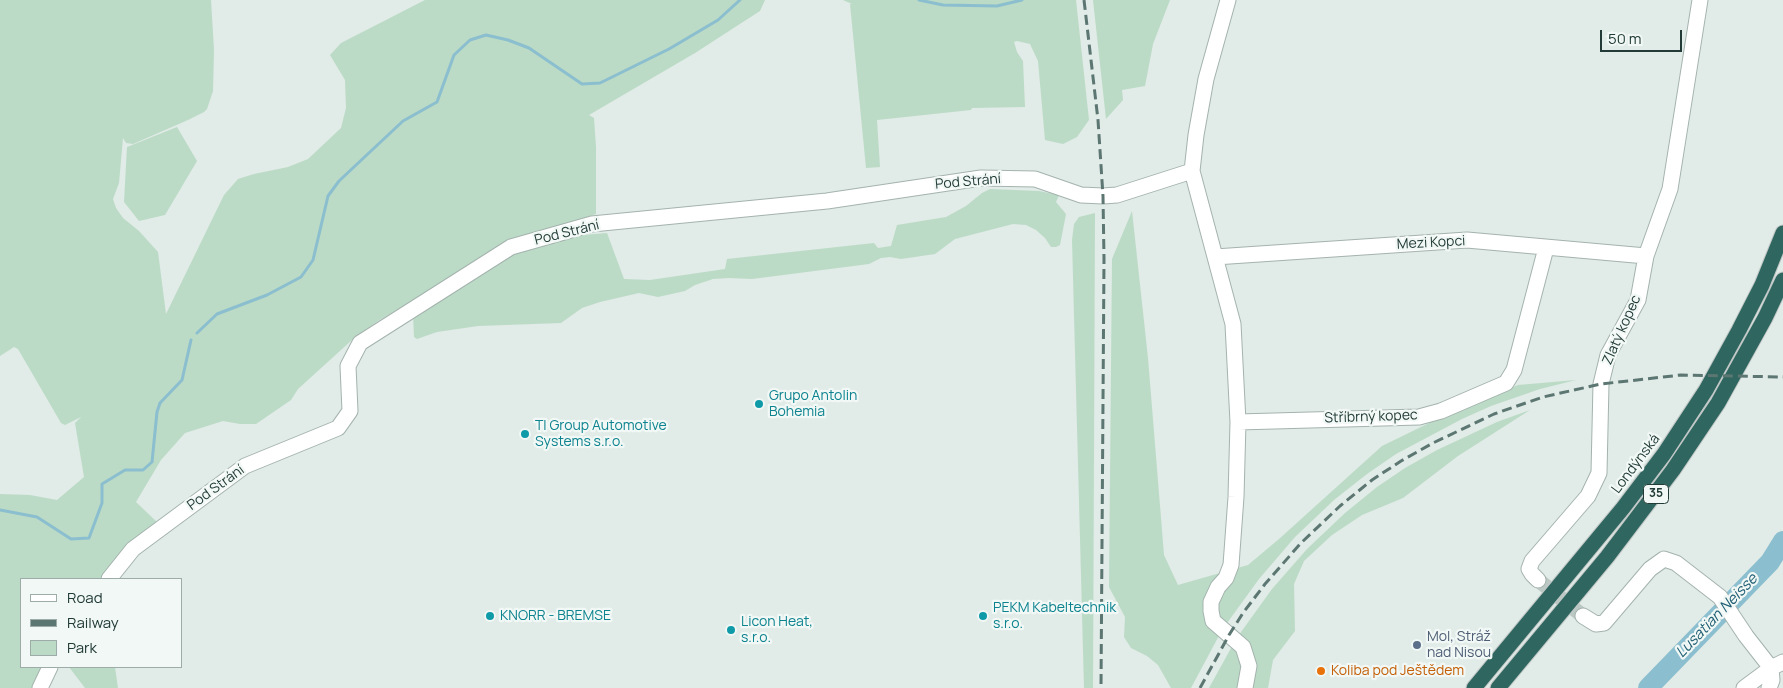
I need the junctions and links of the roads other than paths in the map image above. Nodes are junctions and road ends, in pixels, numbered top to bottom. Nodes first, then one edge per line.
1 (1228, 0) edge
2 (1700, 0) edge
3 (1192, 171) junction
4 (1783, 233) edge
5 (1546, 248) junction
6 (1646, 256) junction
7 (1215, 257) junction
8 (1783, 280) edge
9 (1238, 422) junction
10 (110, 578) edge
11 (1538, 580) tunnel mouth
12 (1583, 616) tunnel mouth
13 (1777, 665) edge
14 (50, 668) edge
15 (40, 688) edge
16 (1245, 688) edge
17 (1474, 688) edge
18 (1498, 688) edge
19 (1744, 688) edge
20 (1769, 688) edge

1 - 3 street
2 - 6 street, Zlatý kopec
3 - 7 street
3 - 10 street, Pod Strání
4 - 17 highway, Londýnská / 35
5 - 6 street, Mezi Kopci
5 - 7 street, Mezi Kopci
5 - 9 street, Stříbrný kopec
6 - 11 street, Zlatý kopec
7 - 9 street
8 - 18 highway, 35
9 - 16 street
12 - 13 street
13 - 19 street
13 - 20 street
14 - 15 street

